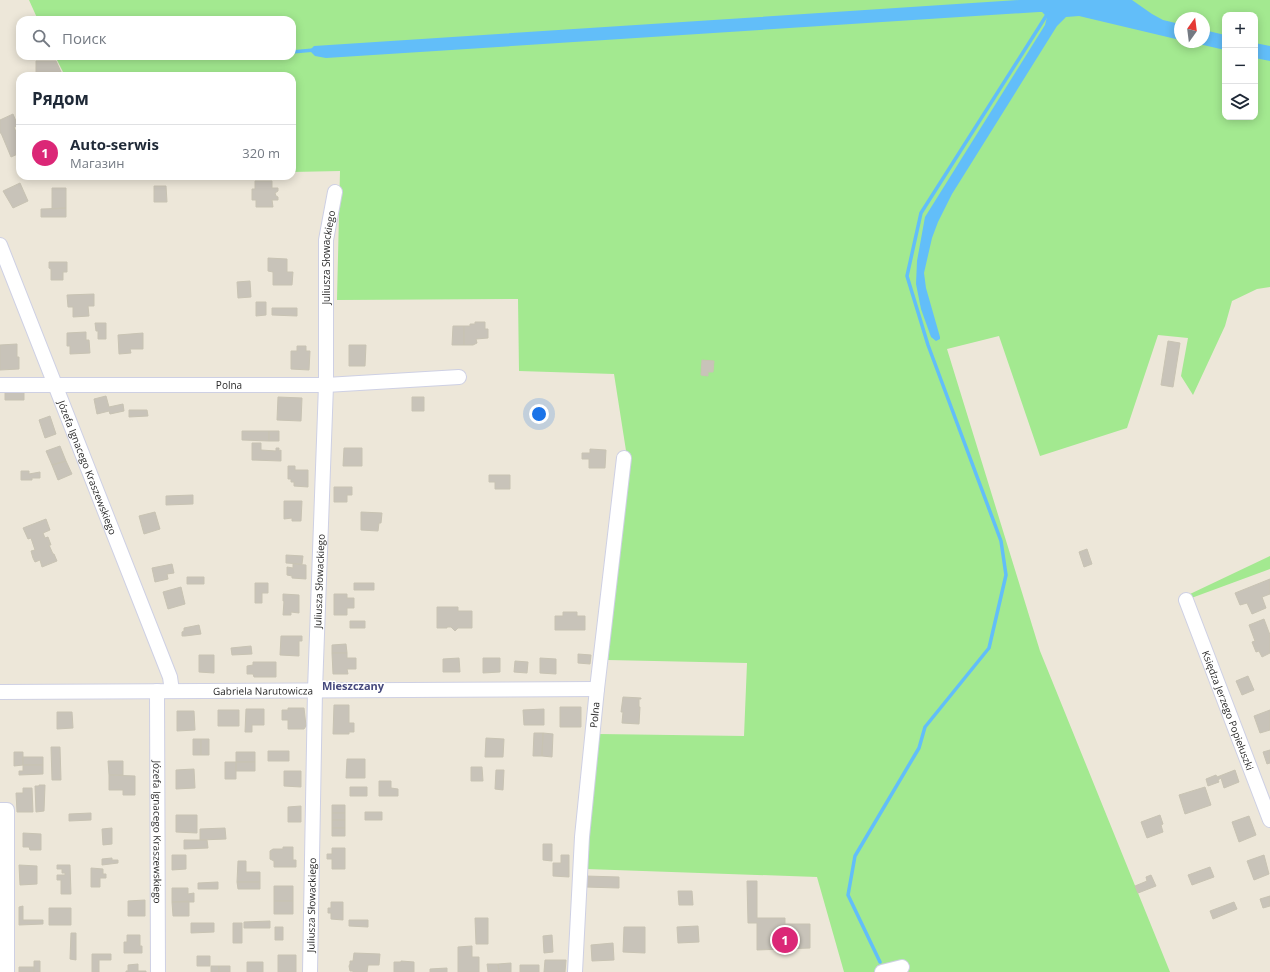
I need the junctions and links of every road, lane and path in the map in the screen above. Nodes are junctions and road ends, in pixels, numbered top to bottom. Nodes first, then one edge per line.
1 (334, 192) dead end
2 (0, 245) edge
3 (459, 377) dead end
4 (0, 385) edge
5 (55, 385) junction
6 (326, 385) junction
7 (624, 458) dead end
8 (1186, 600) dead end
9 (597, 689) junction
10 (314, 690) junction
11 (157, 691) junction
12 (172, 691) junction
13 (0, 692) edge
14 (0, 810) edge
15 (1270, 820) edge
16 (902, 967) dead end
17 (7, 972) edge
18 (158, 972) edge
19 (310, 972) edge
20 (575, 972) edge
21 (882, 972) edge

1 - 6 street, Juliusza Słowackiego
2 - 5 street, Józefa Ignacego Kraszewskiego
3 - 6 street, Polna
4 - 5 street, Polna
5 - 6 street, Polna
5 - 12 street, Józefa Ignacego Kraszewskiego
6 - 10 street, Juliusza Słowackiego
7 - 9 street, Polna
8 - 15 street, Księdza Jerzego Popiełuszki
9 - 10 street, Gabriela Narutowicza
9 - 20 street, Polna
10 - 12 street, Gabriela Narutowicza
10 - 19 street, Juliusza Słowackiego
11 - 12 street, Gabriela Narutowicza
11 - 13 street, Gabriela Narutowicza
11 - 18 street, Józefa Ignacego Kraszewskiego
14 - 17 street
16 - 21 street

